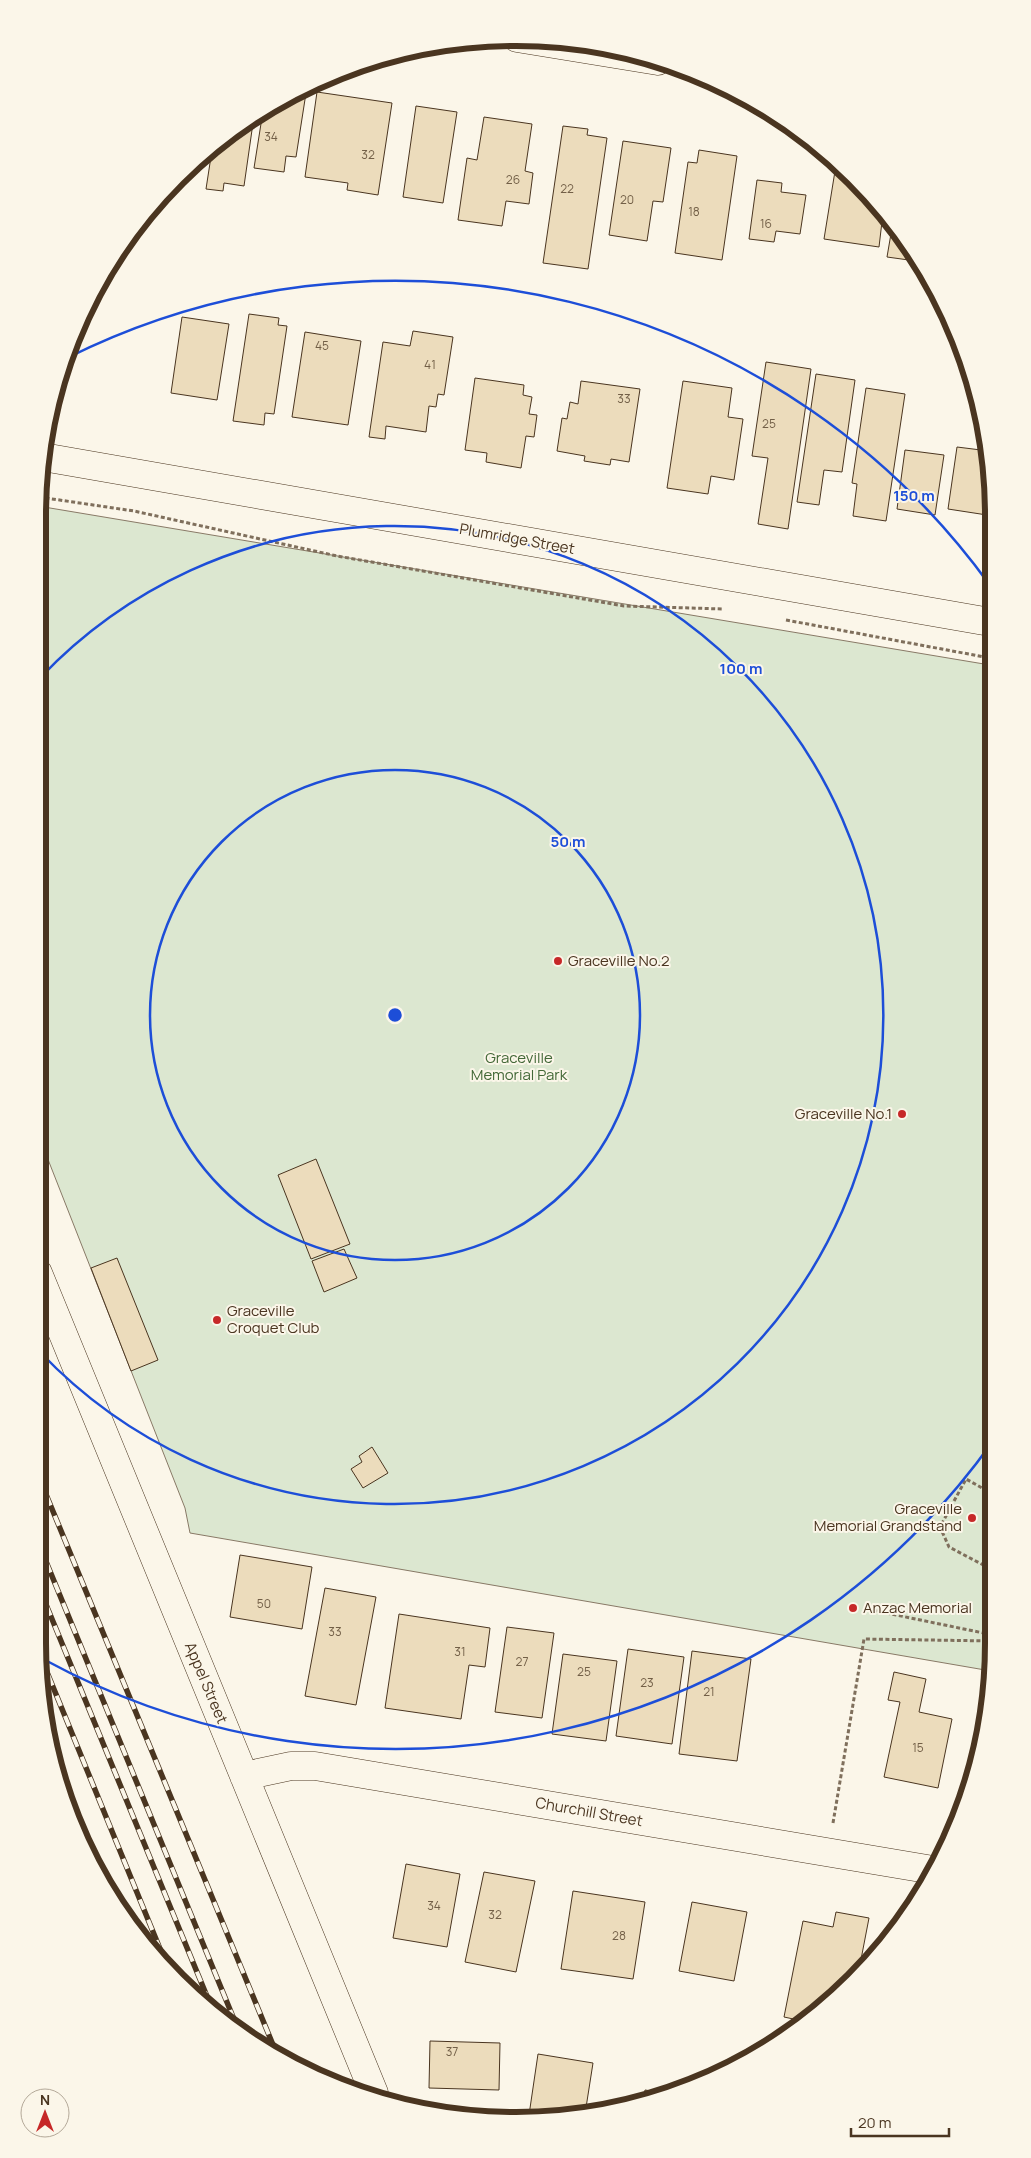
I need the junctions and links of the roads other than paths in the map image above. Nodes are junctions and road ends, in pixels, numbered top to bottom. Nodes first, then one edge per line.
1 (50, 458) edge
2 (985, 621) edge
3 (46, 1293) edge
4 (244, 1776) junction
5 (926, 1869) edge
6 (372, 2089) edge

1 - 2 street, Plumridge Street
3 - 4 street, Appel Street
4 - 5 street, Churchill Street
4 - 6 street, Appel Street

